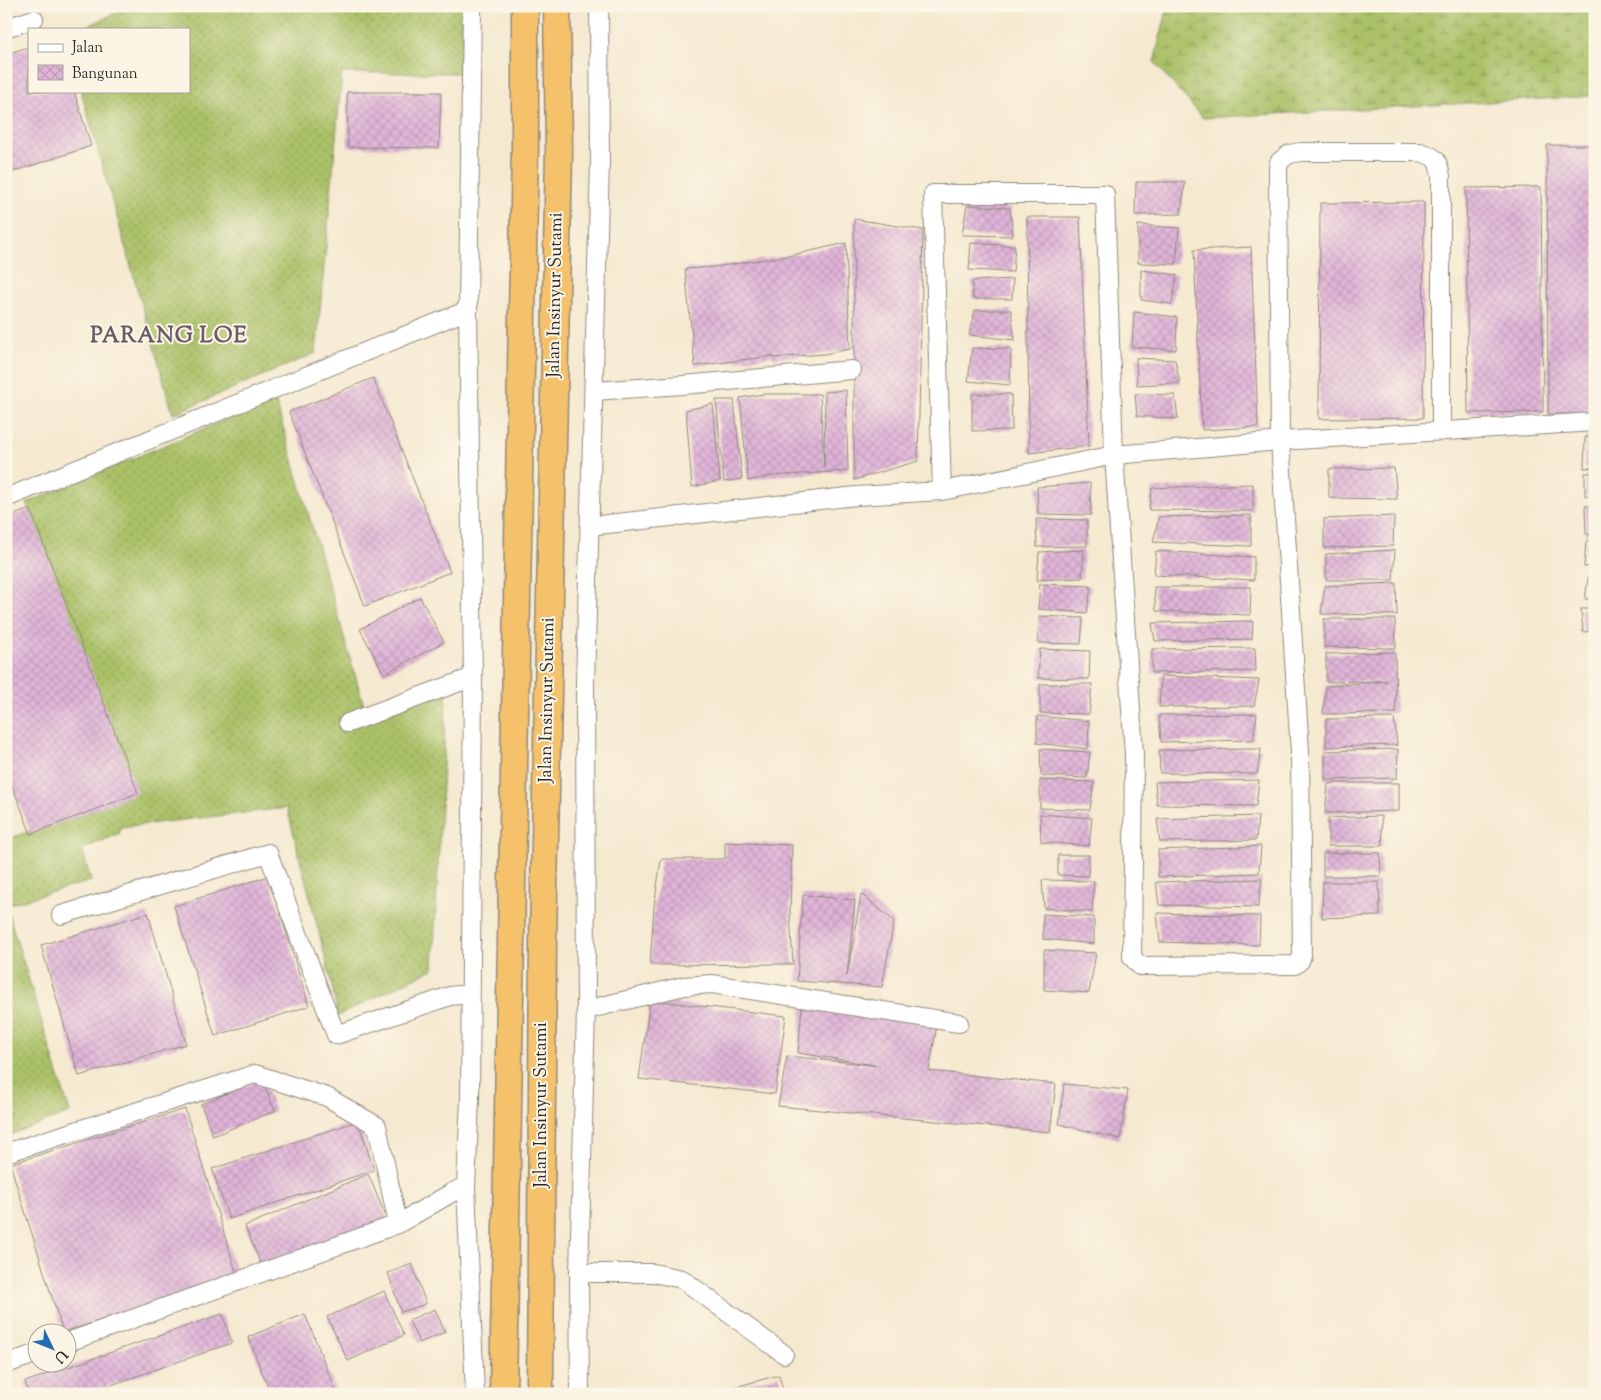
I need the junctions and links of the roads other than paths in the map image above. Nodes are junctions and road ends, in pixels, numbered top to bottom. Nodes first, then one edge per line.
1 (472, 6) edge
2 (525, 6) edge
3 (557, 6) edge
4 (599, 6) edge
5 (34, 19) dead end
6 (6, 28) edge
7 (468, 310) junction
8 (852, 370) dead end
9 (594, 391) junction
10 (1595, 422) edge
11 (1441, 432) junction
12 (1280, 441) junction
13 (1114, 455) junction
14 (942, 491) junction
15 (6, 498) edge
16 (590, 526) junction
17 (473, 678) junction
18 (348, 724) dead end
19 (61, 915) dead end
20 (470, 994) junction
21 (586, 1010) junction
22 (959, 1023) dead end
23 (6, 1153) edge
24 (466, 1186) junction
25 (398, 1224) junction
26 (579, 1273) junction
27 (78, 1338) edge
28 (784, 1354) dead end
29 (28, 1356) edge
30 (6, 1364) edge
31 (475, 1394) edge
32 (503, 1394) edge
33 (540, 1394) edge
34 (580, 1394) edge

1 - 7 street
2 - 32 highway, Jalan Insinyur Sutami
3 - 33 highway, Jalan Insinyur Sutami
4 - 9 street
5 - 6 street
7 - 15 street
7 - 17 street
8 - 9 street
9 - 16 street
10 - 11 street
11 - 12 street
11 - 12 street
12 - 13 street
12 - 13 street
13 - 14 street
13 - 14 street
14 - 16 street
16 - 21 street
17 - 18 street
17 - 20 street
19 - 20 street
20 - 24 street
21 - 22 street
21 - 26 street
23 - 25 street
24 - 25 street
24 - 31 street
25 - 27 street
26 - 28 street
26 - 34 street
29 - 30 street

